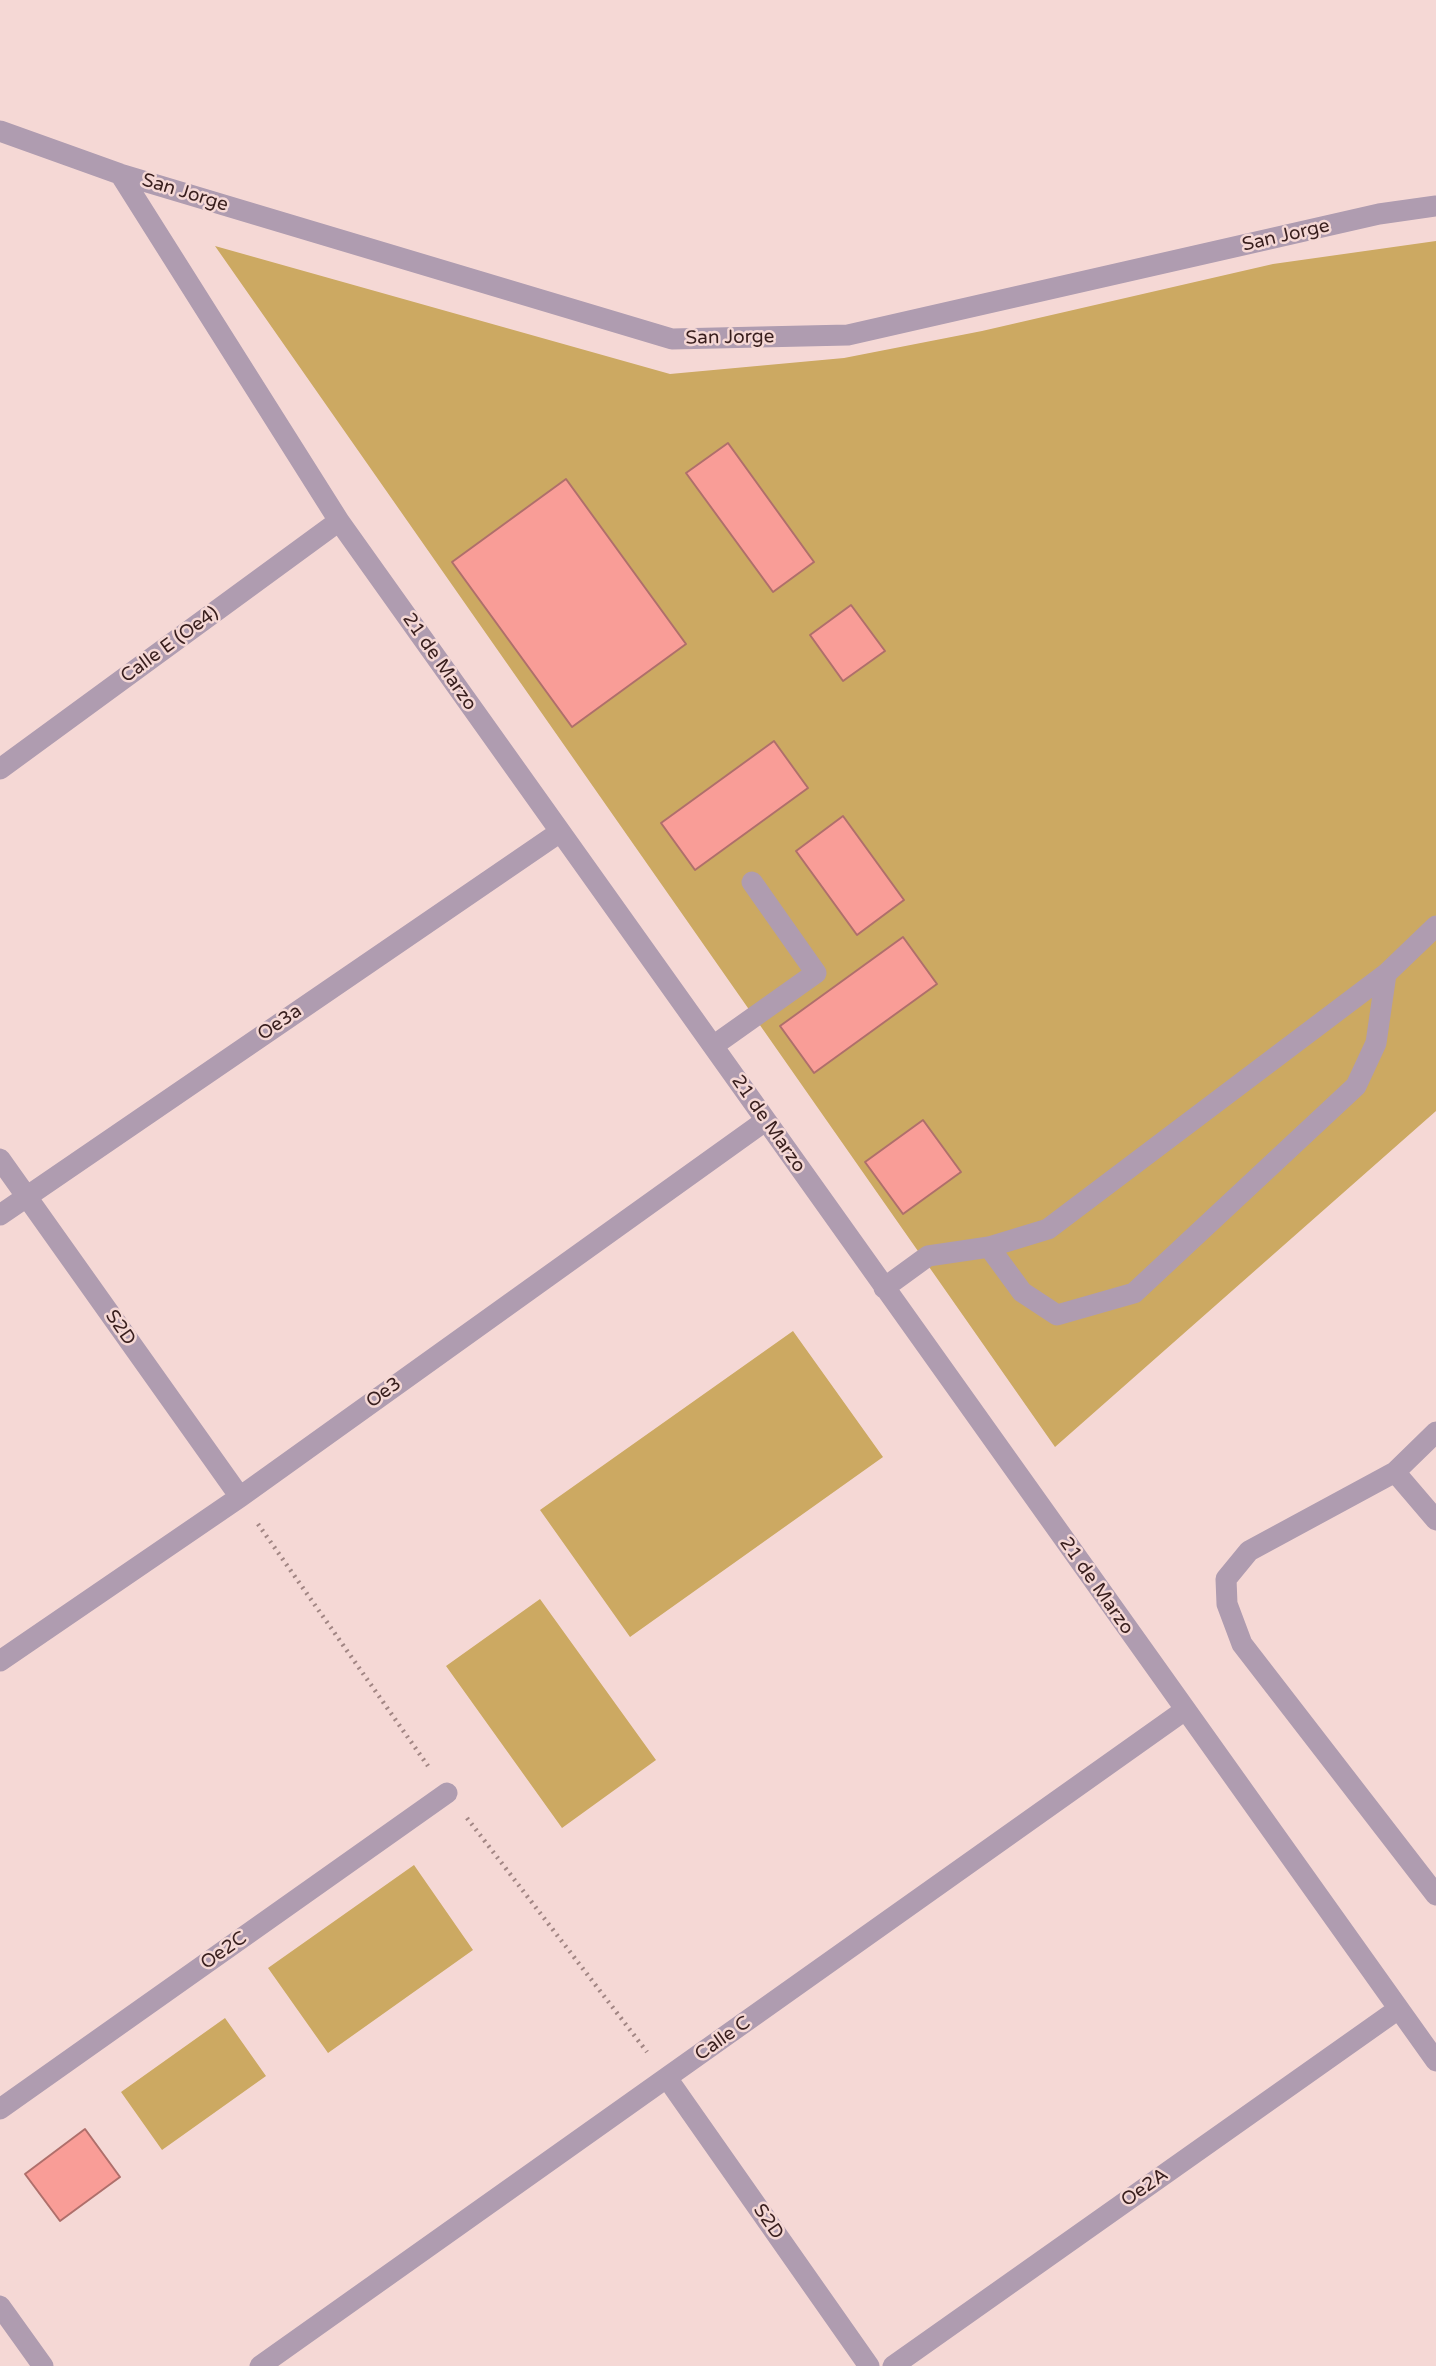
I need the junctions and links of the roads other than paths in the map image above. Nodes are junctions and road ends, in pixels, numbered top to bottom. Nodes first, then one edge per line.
1 (0, 131) edge
2 (120, 174) junction
3 (1436, 206) edge
4 (339, 521) junction
5 (0, 769) edge
6 (560, 832) junction
7 (751, 882) dead end
8 (1436, 926) edge
9 (1387, 974) junction
10 (713, 1046) junction
11 (765, 1121) junction
12 (0, 1160) edge
13 (26, 1197) junction
14 (0, 1215) edge
15 (989, 1247) junction
16 (884, 1289) junction
17 (1436, 1432) edge
18 (1395, 1472) junction
19 (240, 1497) junction
20 (1436, 1520) edge
21 (0, 1661) edge
22 (1185, 1710) junction
23 (447, 1793) dead end
24 (1436, 1895) edge
25 (1397, 2010) junction
26 (1436, 2061) edge
27 (667, 2078) junction
28 (0, 2109) edge
29 (0, 2306) edge
30 (43, 2366) edge
31 (260, 2366) edge
32 (869, 2366) edge
33 (893, 2366) edge

1 - 2 street, San Jorge
2 - 3 street, San Jorge
2 - 4 street, 21 de Marzo
4 - 5 street, Calle E (Oe4)
4 - 6 street, 21 de Marzo
6 - 10 street, 21 de Marzo
6 - 13 street, Oe3a
7 - 10 street
8 - 9 street
9 - 15 street
9 - 15 street
10 - 11 street, 21 de Marzo
11 - 16 street, 21 de Marzo
11 - 19 street, Oe3
12 - 13 street, S2D
13 - 14 street, Oe3a
13 - 19 street, S2D
15 - 16 street
16 - 22 street, 21 de Marzo
17 - 18 street
18 - 20 street
18 - 24 street
19 - 21 street, Oe3
22 - 25 street, 21 de Marzo
22 - 27 street, Calle C
23 - 28 street, Oe2C
25 - 26 street, 21 de Marzo
25 - 33 street, Oe2A
27 - 31 street, Calle C
27 - 32 street, S2D
29 - 30 street

